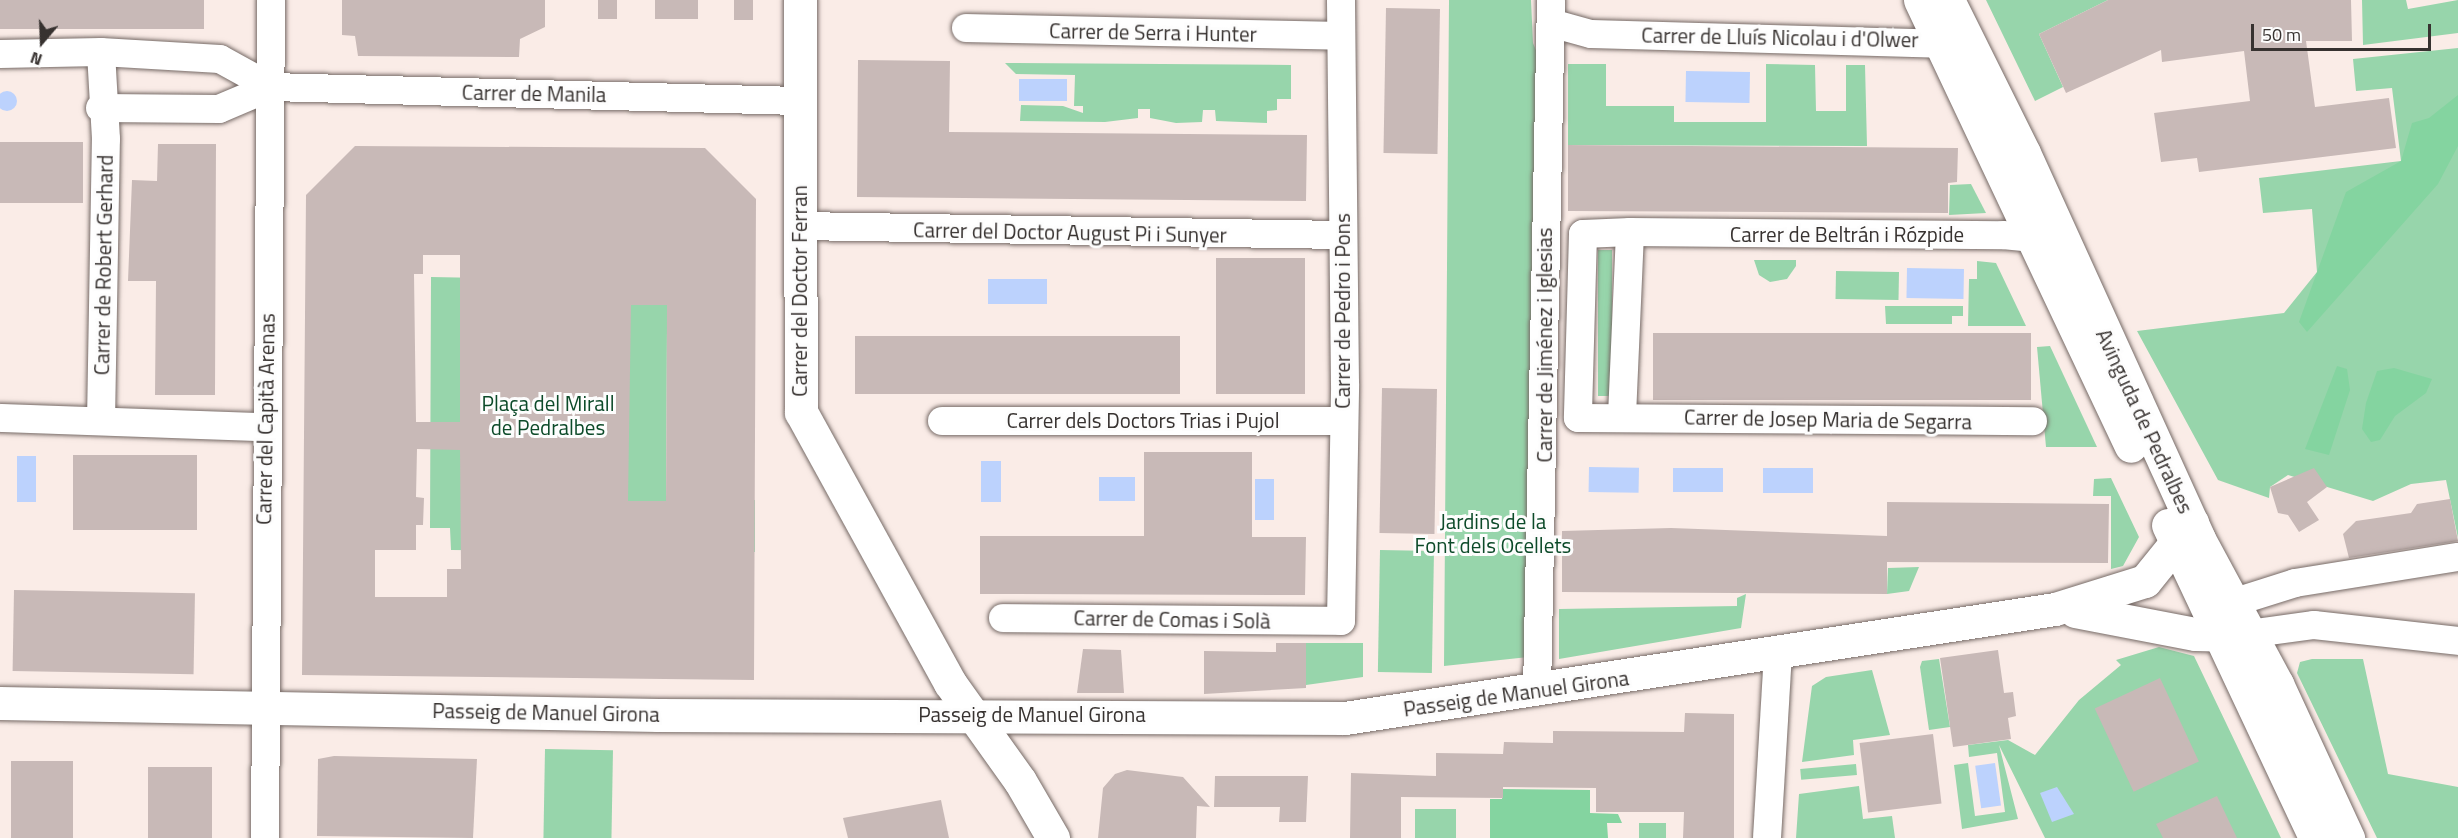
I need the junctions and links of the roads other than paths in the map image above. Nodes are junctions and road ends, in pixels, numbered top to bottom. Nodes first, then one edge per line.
1 (271, 0) edge
2 (800, 0) edge
3 (1341, 0) edge
4 (1920, 0) edge
5 (1948, 0) edge
6 (1551, 11) edge
7 (966, 28) dead end
8 (1340, 36) junction
9 (1954, 43) junction
10 (101, 52) junction
11 (0, 54) edge
12 (271, 87) junction
13 (798, 101) junction
14 (100, 108) junction
15 (799, 226) junction
16 (1630, 232) junction
17 (1342, 235) junction
18 (2064, 240) junction
19 (2031, 241) junction
20 (1622, 416) junction
21 (0, 418) edge
22 (942, 421) dead end
23 (1343, 421) junction
24 (2033, 421) dead end
25 (101, 422) junction
26 (264, 427) junction
27 (2184, 534) junction
28 (2458, 557) edge
29 (2232, 603) junction
30 (2055, 609) junction
31 (1003, 618) dead end
32 (1341, 621) joint
33 (2221, 635) junction
34 (2458, 641) edge
35 (1778, 655) junction
36 (1537, 691) junction
37 (0, 703) edge
38 (264, 706) junction
39 (975, 713) junction
40 (265, 838) edge
41 (1053, 838) edge
42 (1767, 838) edge
43 (2315, 838) edge
44 (2348, 838) edge

1 - 12 street, Carrer del Capità Arenas
2 - 13 street, Carrer del Doctor Ferran
3 - 8 street, Carrer de Pedro i Pons
4 - 9 street, Avinguda de Pedralbes
5 - 9 street, Avinguda de Pedralbes
6 - 9 street, Carrer de Lluís Nicolau i d'Olwer
6 - 36 street, Carrer de Jiménez i Iglesias
7 - 8 street, Carrer de Serra i Hunter
8 - 17 street, Carrer de Pedro i Pons
9 - 18 street, Avinguda de Pedralbes
9 - 19 street, Avinguda de Pedralbes
10 - 11 street, Carrer de Manila
10 - 12 street, Carrer de Manila
10 - 14 street, Carrer de Robert Gerhard
12 - 13 street, Carrer de Manila
12 - 14 street, Carrer de Manila
12 - 26 street, Carrer del Capità Arenas
13 - 15 street, Carrer del Doctor Ferran
14 - 25 street, Carrer de Robert Gerhard
15 - 17 street, Carrer del Doctor August Pi i Sunyer
15 - 39 street, Carrer del Doctor Ferran
16 - 19 street, Carrer de Beltrán i Rózpide
16 - 20 street
16 - 20 street, Carrer de Beltrán i Rózpide
17 - 23 street, Carrer de Pedro i Pons
18 - 19 street, Carrer de Beltrán i Rózpide
18 - 27 street, Avinguda de Pedralbes
19 - 27 street, Avinguda de Pedralbes
20 - 24 street, Carrer de Josep Maria de Segarra
21 - 25 street
22 - 23 street, Carrer dels Doctors Trias i Pujol
23 - 32 street, Carrer de Pedro i Pons
25 - 26 street
26 - 38 street, Carrer del Capità Arenas
27 - 29 street, Avinguda de Pedralbes
27 - 30 street
27 - 33 street
28 - 29 street
29 - 33 street, Avinguda de Pedralbes
30 - 33 street
30 - 35 street, Passeig de Manuel Girona
31 - 32 street, Carrer de Comas i Solà
33 - 34 street
33 - 43 street, Avinguda de Pedralbes
33 - 44 street, Avinguda de Pedralbes
35 - 36 street, Passeig de Manuel Girona
35 - 42 street
36 - 39 street, Passeig de Manuel Girona
37 - 38 street, Passeig de Manuel Girona
38 - 39 street, Passeig de Manuel Girona
38 - 40 street, Carrer del Capità Arenas
39 - 41 street, Carrer del Doctor Ferran

